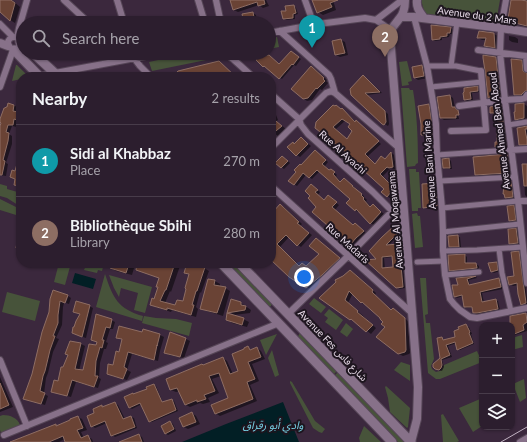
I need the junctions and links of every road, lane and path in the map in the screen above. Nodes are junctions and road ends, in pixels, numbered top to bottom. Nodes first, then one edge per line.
1 (27, 0) edge
2 (64, 0) edge
3 (117, 0) edge
4 (198, 0) edge
5 (216, 0) edge
6 (305, 0) edge
7 (403, 0) edge
8 (418, 0) edge
9 (506, 0) edge
10 (22, 16) edge
11 (81, 16) edge
12 (122, 16) edge
13 (203, 16) edge
14 (219, 16) edge
15 (401, 17) junction
16 (414, 17) junction
17 (424, 18) junction
18 (376, 20) junction
19 (457, 22) junction
20 (0, 24) edge
21 (314, 25) junction
22 (501, 28) junction
23 (391, 30) junction
24 (280, 31) junction
25 (276, 32) edge
26 (527, 32) edge
27 (13, 44) edge
28 (478, 50) dead end
29 (500, 53) junction
30 (26, 60) edge
31 (41, 60) edge
32 (125, 60) edge
33 (136, 60) edge
34 (235, 60) edge
35 (427, 66) junction
36 (451, 66) junction
37 (527, 69) edge
38 (481, 71) joint
39 (36, 72) edge
40 (54, 72) edge
41 (71, 72) edge
42 (146, 72) edge
43 (248, 72) edge
44 (482, 82) junction
45 (0, 83) edge
46 (431, 87) junction
47 (335, 93) junction
48 (527, 95) edge
49 (276, 98) edge
50 (505, 100) junction
51 (484, 102) junction
52 (459, 106) dead end
53 (299, 119) junction
54 (527, 122) edge
55 (508, 125) junction
56 (451, 131) dead end
57 (276, 143) edge
58 (399, 148) junction
59 (527, 149) edge
60 (511, 150) junction
61 (437, 155) junction
62 (515, 177) junction
63 (440, 181) junction
64 (276, 191) edge
65 (403, 200) junction
66 (518, 201) junction
67 (527, 201) edge
68 (442, 208) junction
69 (392, 211) junction
70 (405, 224) junction
71 (520, 224) junction
72 (444, 232) junction
73 (523, 247) junction
74 (499, 248) junction
75 (443, 251) junction
76 (348, 256) junction
77 (444, 261) junction
78 (417, 262) dead end
79 (225, 268) edge
80 (244, 268) edge
81 (479, 272) dead end
82 (445, 275) junction
83 (527, 283) edge
84 (527, 308) edge
85 (511, 311) junction
86 (288, 314) junction
87 (413, 314) junction
88 (278, 323) junction
89 (0, 360) edge
90 (27, 426) junction
91 (4, 435) dead end
92 (527, 438) edge
93 (392, 442) edge
94 (411, 442) edge
95 (520, 442) edge

1 - 10 street
2 - 11 street
3 - 12 street
4 - 13 street
5 - 14 street
6 - 21 street
7 - 15 street
7 - 18 street
8 - 17 street
9 - 22 street, Avenue Ahmed Ben Aboud
15 - 16 street, Avenue du 2 Mars
15 - 23 street
16 - 17 street, Avenue du 2 Mars
16 - 35 street, Avenue Bani Marine
17 - 19 street, Avenue du 2 Mars
18 - 21 street
18 - 23 street
19 - 22 street, Avenue du 2 Mars
19 - 36 street
20 - 27 street
21 - 24 street
22 - 26 street, Avenue du 2 Mars
22 - 29 street, Avenue Ahmed Ben Aboud
23 - 58 street, Avenue Al Moqawama
24 - 25 street
24 - 47 street
27 - 45 street
28 - 29 street
29 - 37 street
29 - 50 street, Avenue Ahmed Ben Aboud
30 - 39 main road
31 - 40 main road
32 - 41 street
33 - 42 street
34 - 43 street
35 - 36 street
35 - 46 street, Avenue Bani Marine
36 - 38 street
38 - 44 street
44 - 46 street
44 - 51 street
46 - 61 street, Avenue Bani Marine
47 - 53 street
47 - 58 street
48 - 50 street
49 - 53 street, Rue Al Ayachi
50 - 51 street
50 - 55 street, Avenue Ahmed Ben Aboud
51 - 52 street
51 - 56 street
53 - 57 street
53 - 69 street, Rue Al Ayachi
54 - 55 street
55 - 60 street, Avenue Ahmed Ben Aboud
58 - 65 street, Avenue Al Moqawama
59 - 60 street
60 - 61 street
60 - 62 street, Avenue Ahmed Ben Aboud
61 - 63 street, Avenue Bani Marine
62 - 63 street
62 - 66 street, Avenue Ahmed Ben Aboud
63 - 68 street, Avenue Bani Marine
64 - 76 street, Rue Madaris
65 - 69 street
65 - 70 street, Avenue Al Moqawama
66 - 67 street
66 - 68 street
66 - 71 street, Avenue Ahmed Ben Aboud
68 - 72 street, Avenue Bani Marine
69 - 70 street, Rue Al Ayachi
69 - 76 street
70 - 87 street, Avenue Al Moqawama
71 - 72 street
71 - 73 street, Avenue Ahmed Ben Aboud
72 - 75 street, Avenue Bani Marine
73 - 74 street
73 - 83 street, Avenue Ahmed Ben Aboud
74 - 75 street
74 - 85 street
75 - 77 street, Avenue Bani Marine
76 - 86 street
76 - 87 street, Rue Madaris
77 - 78 street
77 - 82 street, Avenue Bani Marine
79 - 88 main road
80 - 86 main road, Avenue Fes شارع فاس
81 - 82 street
82 - 85 street, Avenue Bani Marine
84 - 85 street
86 - 88 main road
86 - 88 main road
86 - 94 main road, Avenue Fes شارع فاس
87 - 94 street, Avenue Al Moqawama
88 - 90 street
88 - 93 main road
89 - 90 street
90 - 91 street
92 - 95 street

